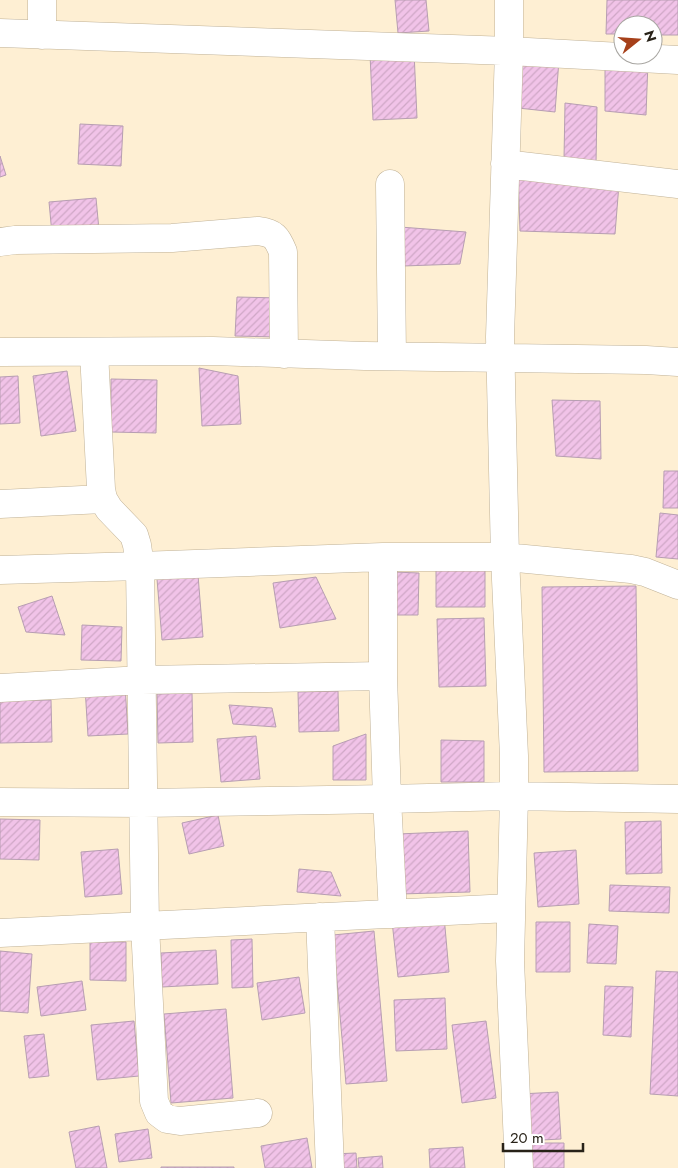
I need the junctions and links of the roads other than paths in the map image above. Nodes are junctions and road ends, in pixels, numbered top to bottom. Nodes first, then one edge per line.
1 (42, 0) edge
2 (509, 0) edge
3 (0, 33) edge
4 (42, 35) junction
5 (509, 51) junction
6 (678, 60) edge
7 (505, 164) junction
8 (390, 184) dead end
9 (678, 184) edge
10 (0, 242) edge
11 (0, 352) edge
12 (94, 352) junction
13 (284, 354) junction
14 (392, 356) junction
15 (501, 357) junction
16 (678, 362) edge
17 (104, 499) junction
18 (0, 504) edge
19 (383, 557) junction
20 (505, 557) junction
21 (140, 566) junction
22 (0, 570) edge
23 (678, 584) edge
24 (383, 676) junction
25 (142, 680) junction
26 (0, 688) edge
27 (514, 796) junction
28 (387, 799) junction
29 (678, 799) edge
30 (0, 802) edge
31 (143, 803) junction
32 (511, 908) junction
33 (393, 914) junction
34 (320, 917) junction
35 (145, 926) junction
36 (0, 933) edge
37 (258, 1113) dead end
38 (330, 1168) edge
39 (519, 1168) edge

1 - 4 street
2 - 5 street
3 - 4 street
4 - 5 street
5 - 6 street
5 - 7 street
7 - 9 street
7 - 15 street
8 - 14 street
10 - 13 street
11 - 12 street
12 - 13 street
12 - 17 street
13 - 14 street
14 - 15 street
15 - 16 street
15 - 20 street
17 - 18 street
17 - 21 street
19 - 20 street
19 - 21 street
19 - 24 street
20 - 23 street
20 - 27 street
21 - 22 street
21 - 25 street
24 - 25 street
24 - 28 street
25 - 26 street
25 - 31 street
27 - 28 street
27 - 29 street
27 - 32 street
28 - 31 street
28 - 33 street
30 - 31 street
31 - 35 street
32 - 33 street
32 - 39 street
33 - 34 street
34 - 35 street
34 - 38 street
35 - 36 street
35 - 37 street

